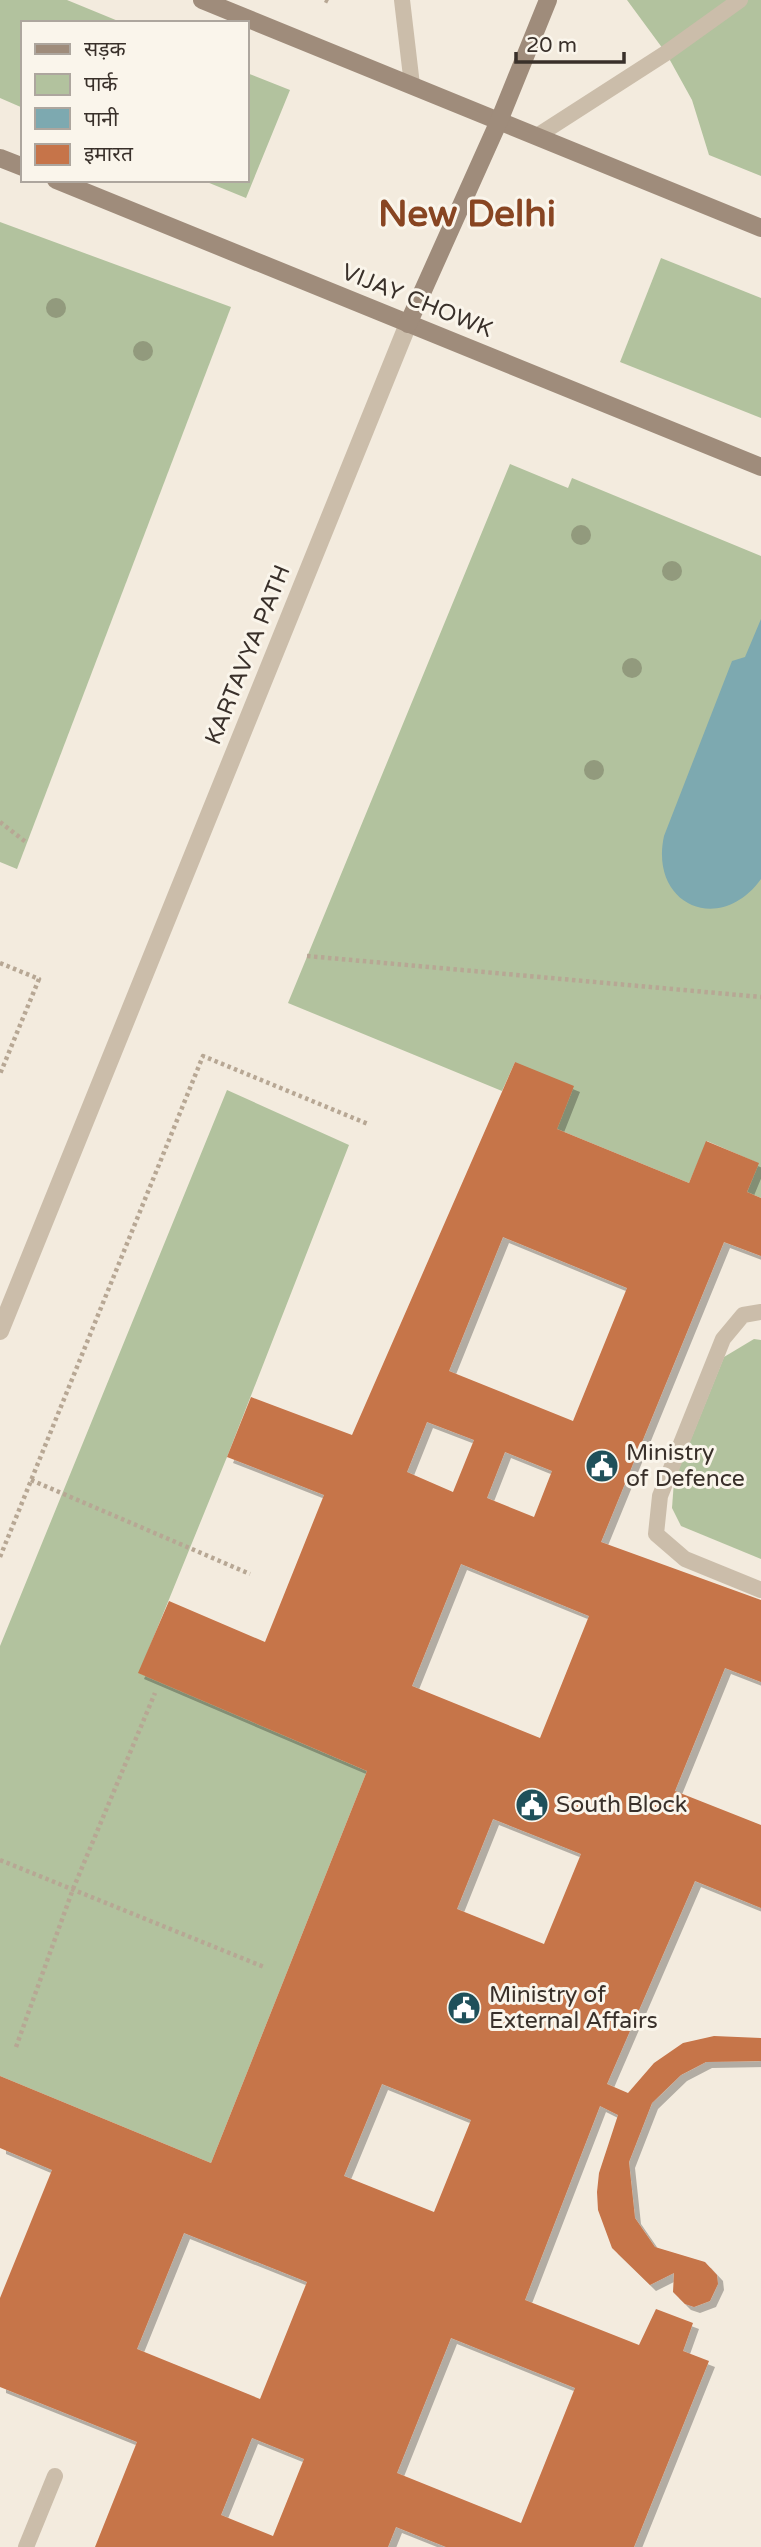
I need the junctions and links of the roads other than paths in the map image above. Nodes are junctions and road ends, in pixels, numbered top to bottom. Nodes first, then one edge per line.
1 (202, 0) edge
2 (402, 0) edge
3 (548, 0) edge
4 (740, 0) edge
5 (412, 85) junction
6 (499, 121) junction
7 (537, 136) junction
8 (0, 158) edge
9 (21, 166) edge
10 (61, 182) edge
11 (761, 228) edge
12 (408, 324) junction
13 (761, 467) edge
14 (761, 1312) edge
15 (0, 1331) edge
16 (761, 1590) edge
17 (55, 2476) dead end
18 (26, 2547) edge

1 - 5 main road
2 - 5 lane
3 - 6 main road, KARTAVYA PATH
4 - 7 lane
5 - 6 main road
6 - 7 main road
6 - 12 main road, KARTAVYA PATH
7 - 11 main road
8 - 9 main road
10 - 12 main road, VIJAY CHOWK
12 - 13 main road, VIJAY CHOWK
12 - 15 street, KARTAVYA PATH
14 - 16 lane
17 - 18 lane

